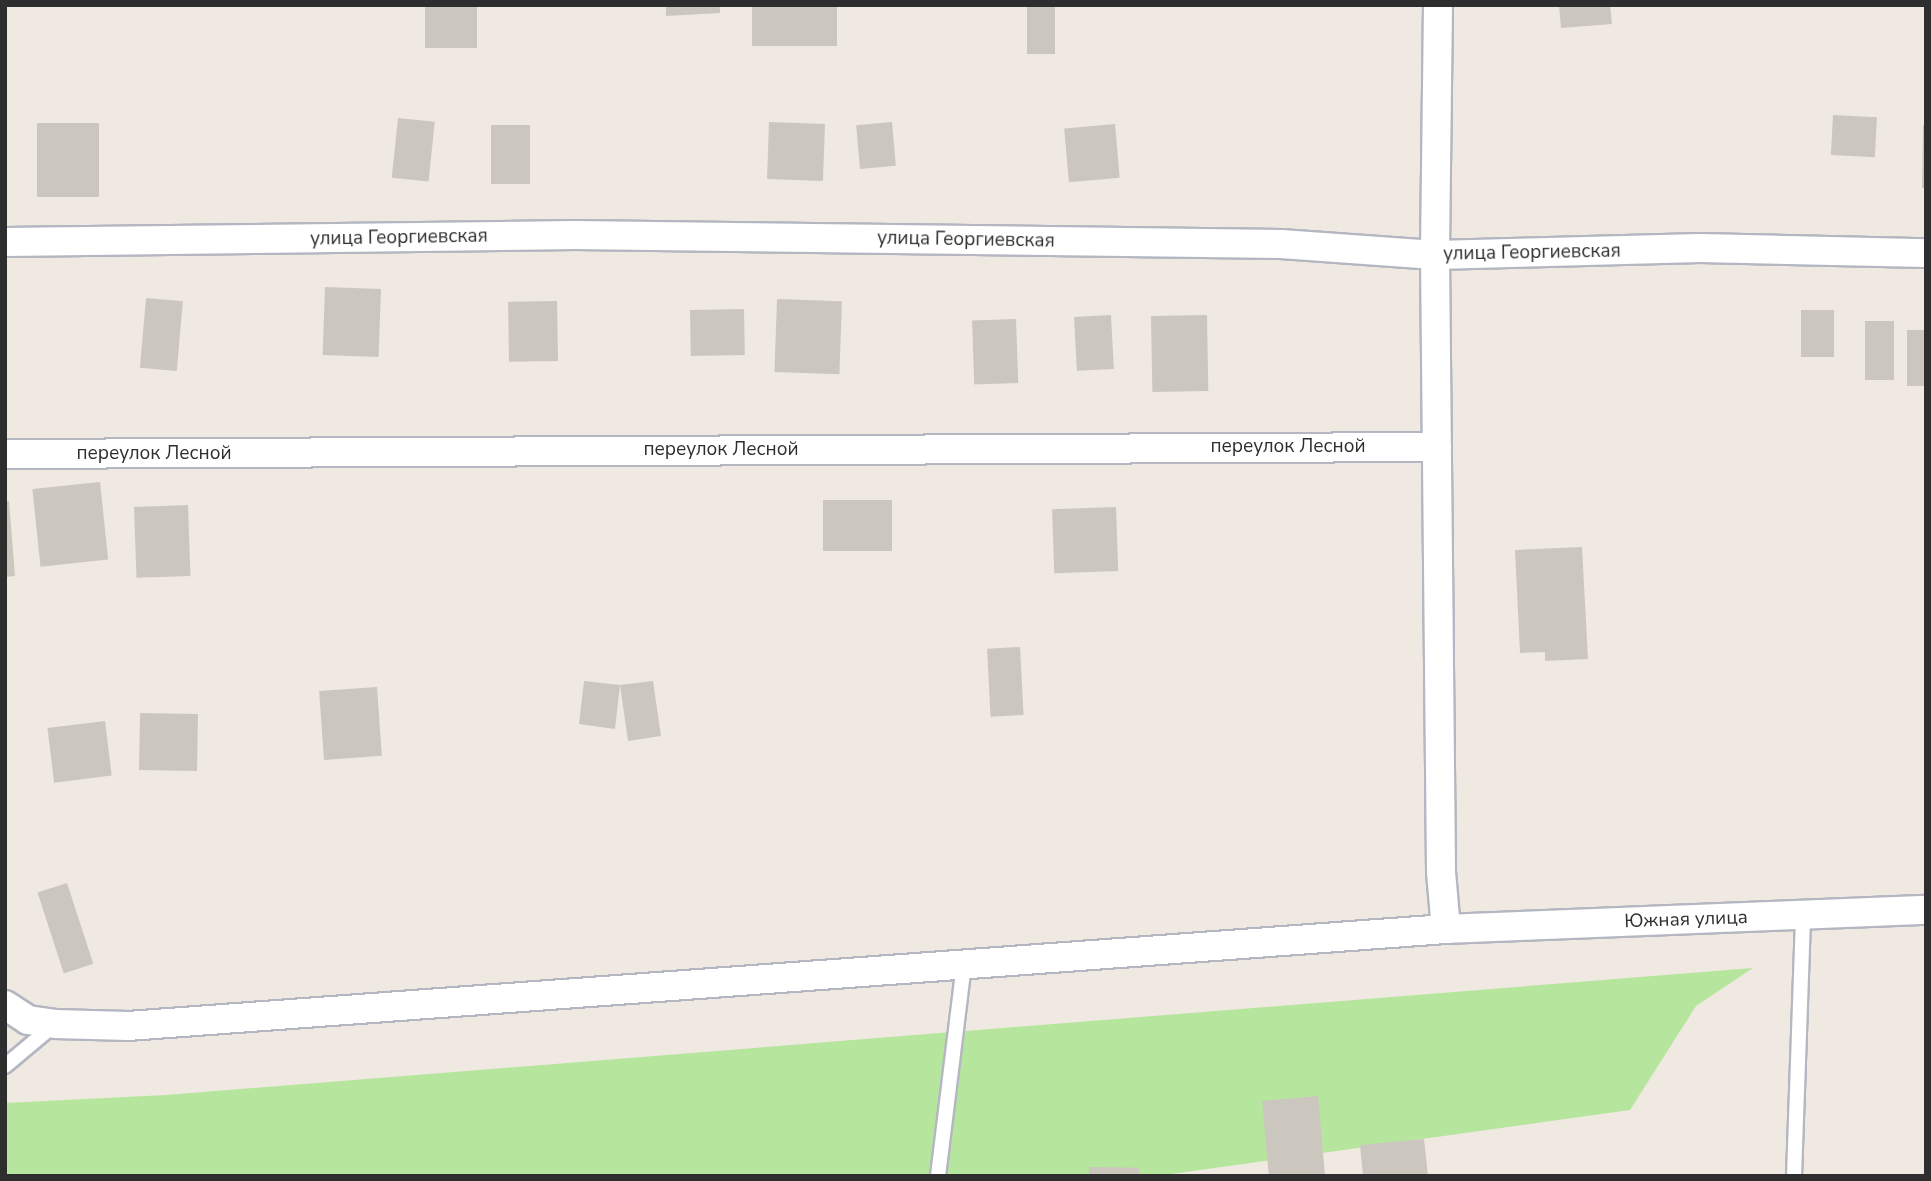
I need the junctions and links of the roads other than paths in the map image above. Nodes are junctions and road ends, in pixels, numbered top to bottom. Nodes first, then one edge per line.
1 (1438, 5) edge
2 (5, 242) edge
3 (1926, 253) edge
4 (1435, 255) junction
5 (1437, 447) junction
6 (5, 454) edge
7 (1926, 911) edge
8 (1802, 916) junction
9 (1446, 929) junction
10 (964, 964) junction
11 (23, 1017) edge
12 (5, 1066) edge
13 (938, 1176) edge
14 (1794, 1176) edge

1 - 4 street
2 - 4 street, улица Георгиевская
3 - 4 street, улица Георгиевская
4 - 5 street
5 - 6 street, переулок Лесной
5 - 9 street
7 - 8 street, Южная улица
8 - 9 street, Южная улица
8 - 14 lane
9 - 10 street, Южная улица
10 - 11 street, Южная улица
10 - 13 lane
11 - 12 lane

